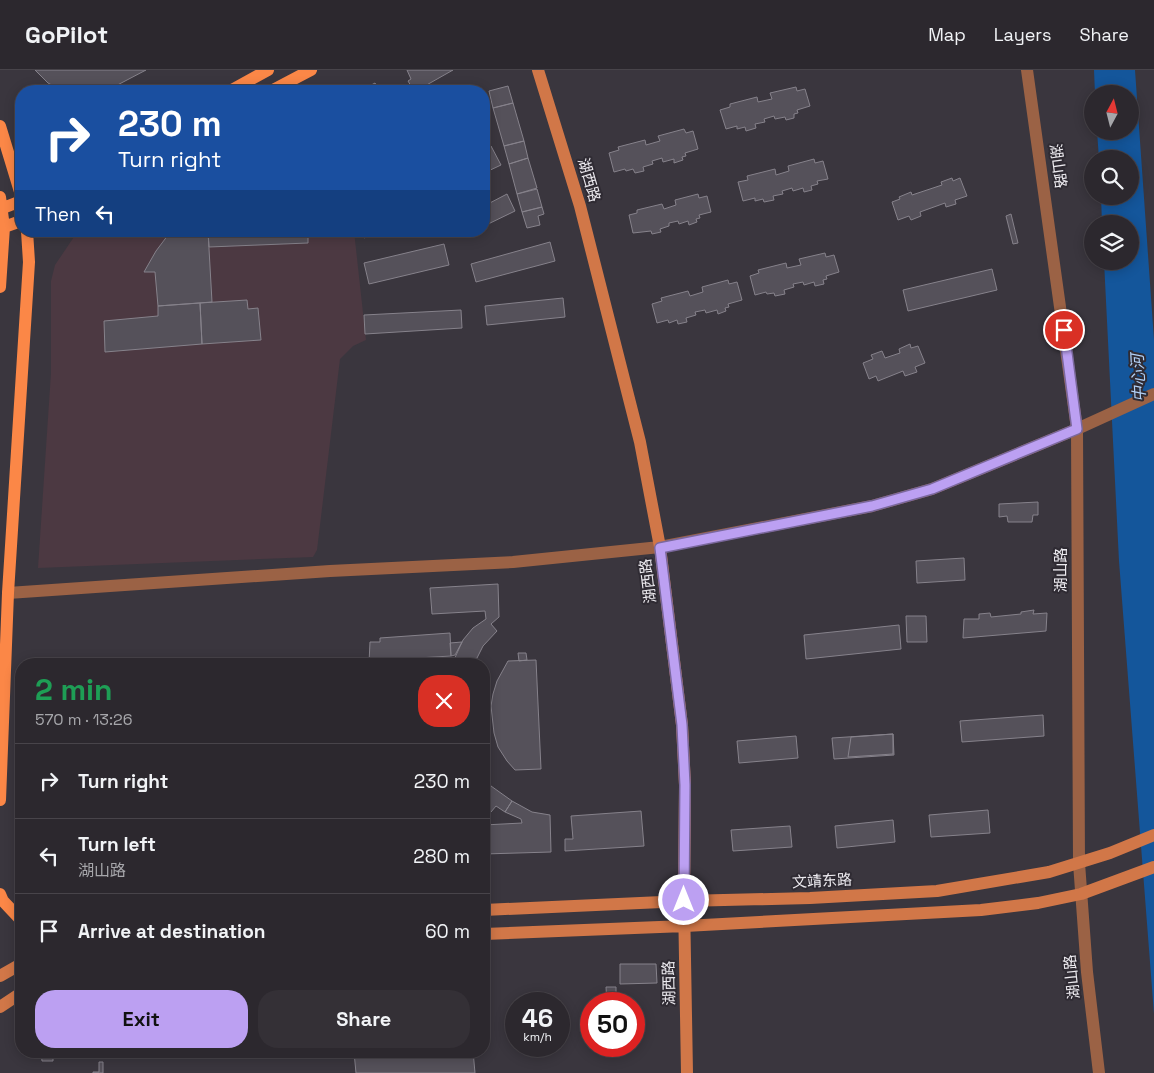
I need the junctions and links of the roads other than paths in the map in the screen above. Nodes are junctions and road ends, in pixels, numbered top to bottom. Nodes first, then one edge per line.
1 (268, 70) edge
2 (311, 70) edge
3 (538, 70) edge
4 (1027, 70) edge
5 (241, 85) edge
6 (282, 85) edge
7 (0, 126) edge
8 (15, 175) edge
9 (15, 201) edge
10 (1, 202) edge
11 (15, 223) edge
12 (4, 227) junction
13 (27, 237) edge
14 (0, 286) edge
15 (1154, 394) edge
16 (1077, 429) junction
17 (660, 548) junction
18 (8, 593) junction
19 (0, 800) edge
20 (1154, 835) edge
21 (1079, 863) junction
22 (1154, 867) edge
23 (0, 894) edge
24 (1081, 894) junction
25 (684, 900) junction
26 (490, 910) edge
27 (15, 914) edge
28 (685, 926) junction
29 (490, 934) edge
30 (15, 967) edge
31 (0, 976) edge
32 (15, 997) edge
33 (0, 1007) edge
34 (687, 1073) edge
35 (1100, 1073) edge

1 - 5 main road
2 - 6 main road
3 - 17 main road, 湖西路
4 - 16 street, 湖山路
7 - 8 main road
9 - 10 main road
10 - 12 main road
11 - 12 main road
12 - 14 main road
13 - 18 main road
15 - 16 street
16 - 17 street
16 - 21 street, 湖山路
17 - 18 street
17 - 25 main road, 湖西路
18 - 19 main road
20 - 21 main road, 文靖东路
21 - 24 street, 湖山路
21 - 25 main road, 文靖东路
22 - 24 main road
23 - 27 main road
24 - 28 main road
24 - 35 street, 湖山路
25 - 26 main road, 文靖东路
25 - 28 main road, 湖西路
28 - 29 main road
28 - 34 main road, 湖西路
30 - 31 main road
32 - 33 main road

